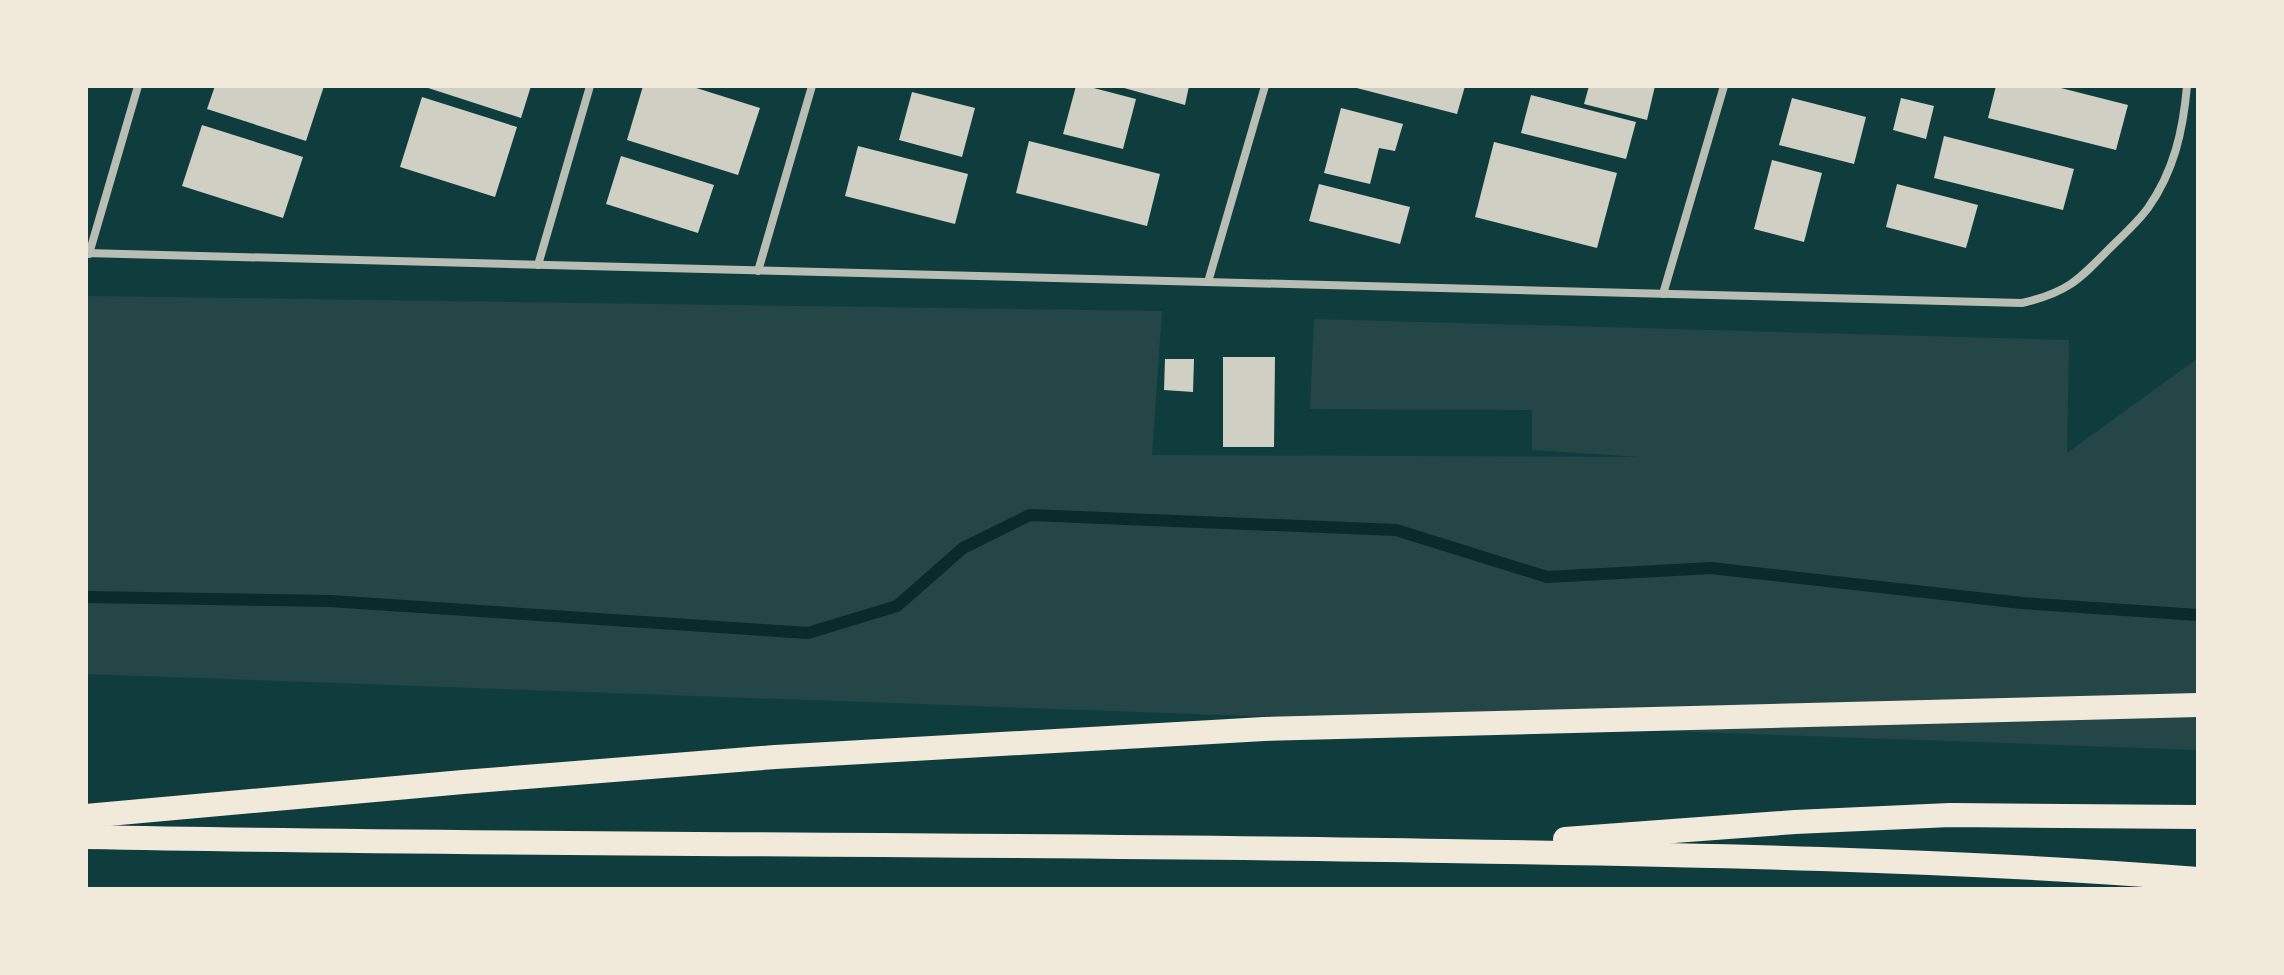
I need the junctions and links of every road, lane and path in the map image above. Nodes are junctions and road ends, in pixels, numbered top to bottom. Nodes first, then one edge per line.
1 (138, 86) edge
2 (590, 86) edge
3 (812, 86) edge
4 (1265, 86) edge
5 (1724, 86) edge
6 (2187, 86) edge
7 (87, 254) edge
8 (538, 265) junction
9 (758, 271) junction
10 (1208, 282) junction
11 (1663, 294) junction
12 (2198, 705) edge
13 (86, 816) edge
14 (2198, 817) edge
15 (86, 837) edge
16 (1416, 850) junction
17 (2198, 879) edge

1 - 7 street
2 - 8 street
3 - 9 street
4 - 10 street
5 - 11 street
6 - 11 street
7 - 8 street
8 - 9 street
9 - 10 street
10 - 11 street
12 - 13 highway
14 - 16 highway
15 - 16 highway
16 - 17 highway

